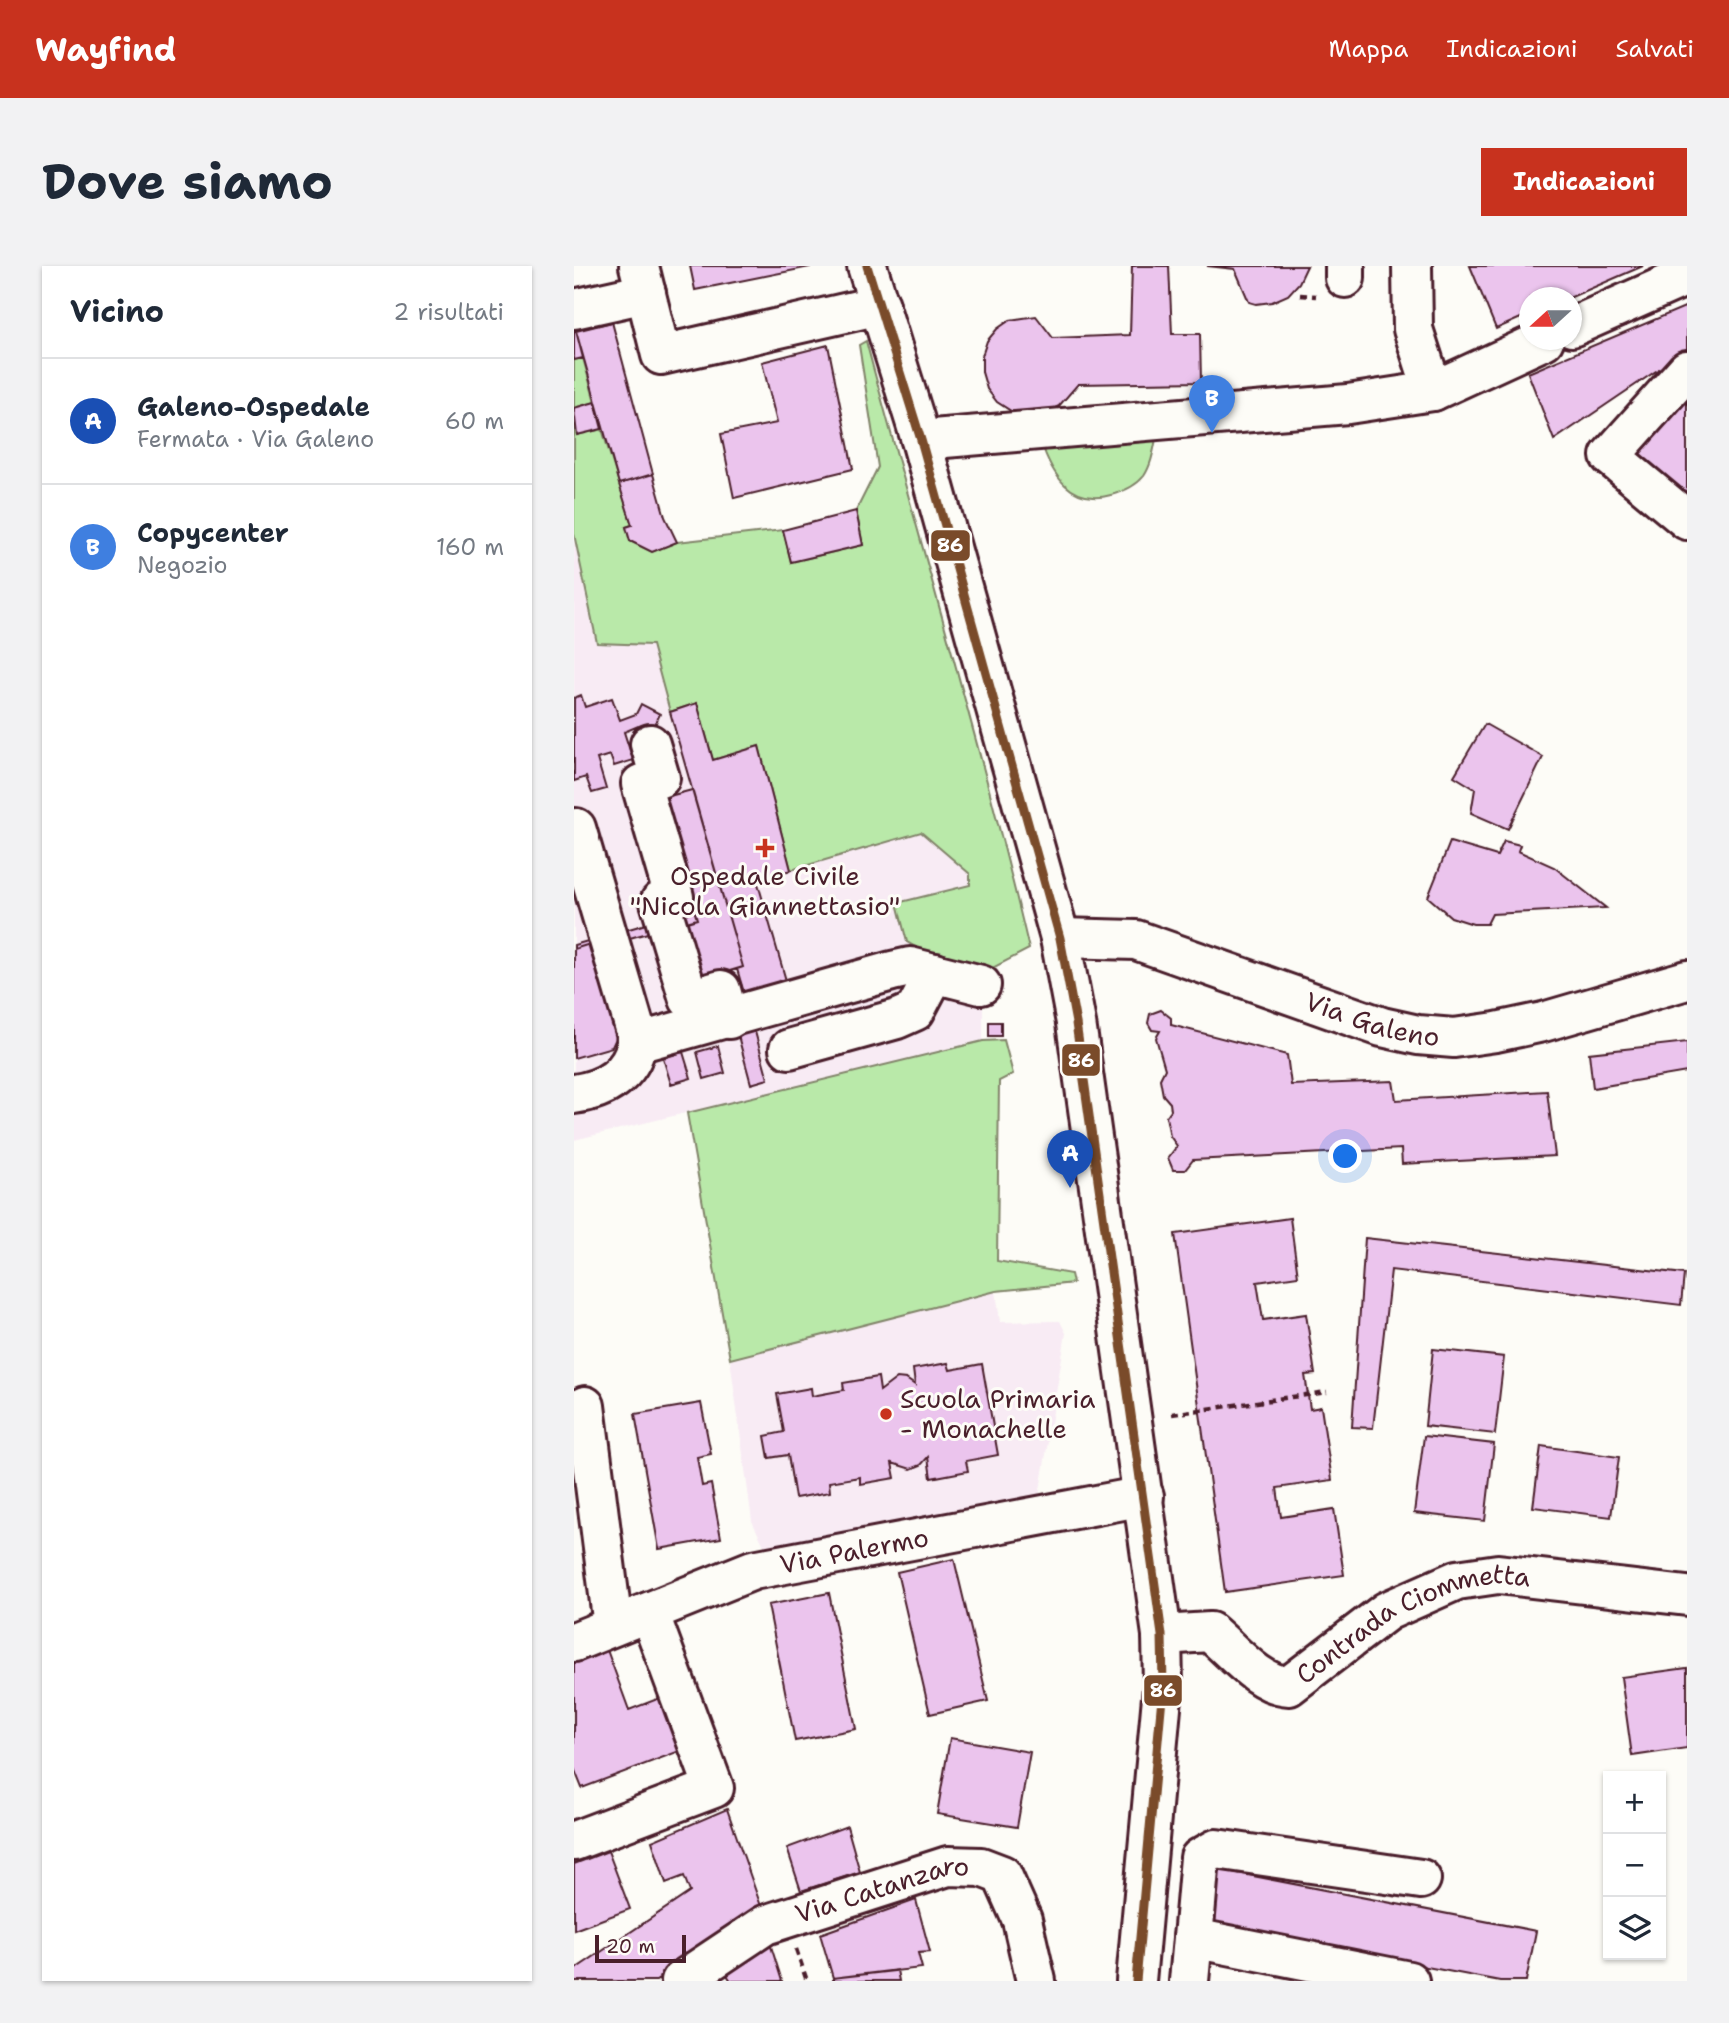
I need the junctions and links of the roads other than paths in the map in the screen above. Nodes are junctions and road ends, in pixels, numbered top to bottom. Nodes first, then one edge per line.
1 (867, 266) edge
2 (1412, 266) edge
3 (1687, 276) edge
4 (643, 280) edge
5 (880, 305) junction
6 (574, 309) edge
7 (1582, 323) edge
8 (1522, 350) edge
9 (1687, 370) edge
10 (1433, 391) junction
11 (921, 440) junction
12 (1687, 520) edge
13 (650, 744) dead end
14 (576, 828) dead end
15 (1060, 939) junction
16 (935, 973) junction
17 (1687, 980) edge
18 (981, 985) dead end
19 (729, 1018) junction
20 (637, 1043) junction
21 (789, 1049) dead end
22 (574, 1094) edge
23 (584, 1406) dead end
24 (1144, 1496) junction
25 (1687, 1596) edge
26 (649, 1612) junction
27 (613, 1626) junction
28 (1162, 1635) junction
29 (574, 1642) edge
30 (576, 1835) edge
31 (981, 1867) junction
32 (1421, 1879) dead end
33 (1193, 1938) junction
34 (1136, 1975) edge
35 (1193, 1980) edge
36 (681, 1981) edge
37 (1016, 1981) edge
38 (1036, 1981) edge
39 (1409, 1981) edge

1 - 5 street
2 - 10 street
3 - 7 street
4 - 5 street
4 - 6 street
5 - 11 street
8 - 10 street
9 - 12 street
10 - 11 street
11 - 15 street
13 - 19 street
14 - 20 street
15 - 17 street, Via Galeno
15 - 24 street
16 - 18 street
16 - 19 street
16 - 21 street
19 - 20 street
20 - 22 street
23 - 27 street
24 - 26 street, Via Palermo
24 - 28 street
25 - 28 street, Contrada Ciommetta
26 - 27 street, Via Palermo
26 - 30 street
27 - 29 street, Via Palermo
28 - 34 street
31 - 36 street, Via Catanzaro
31 - 37 street, Via Catanzaro
31 - 38 street
32 - 33 street
33 - 35 street
33 - 39 street
34 - 35 street

